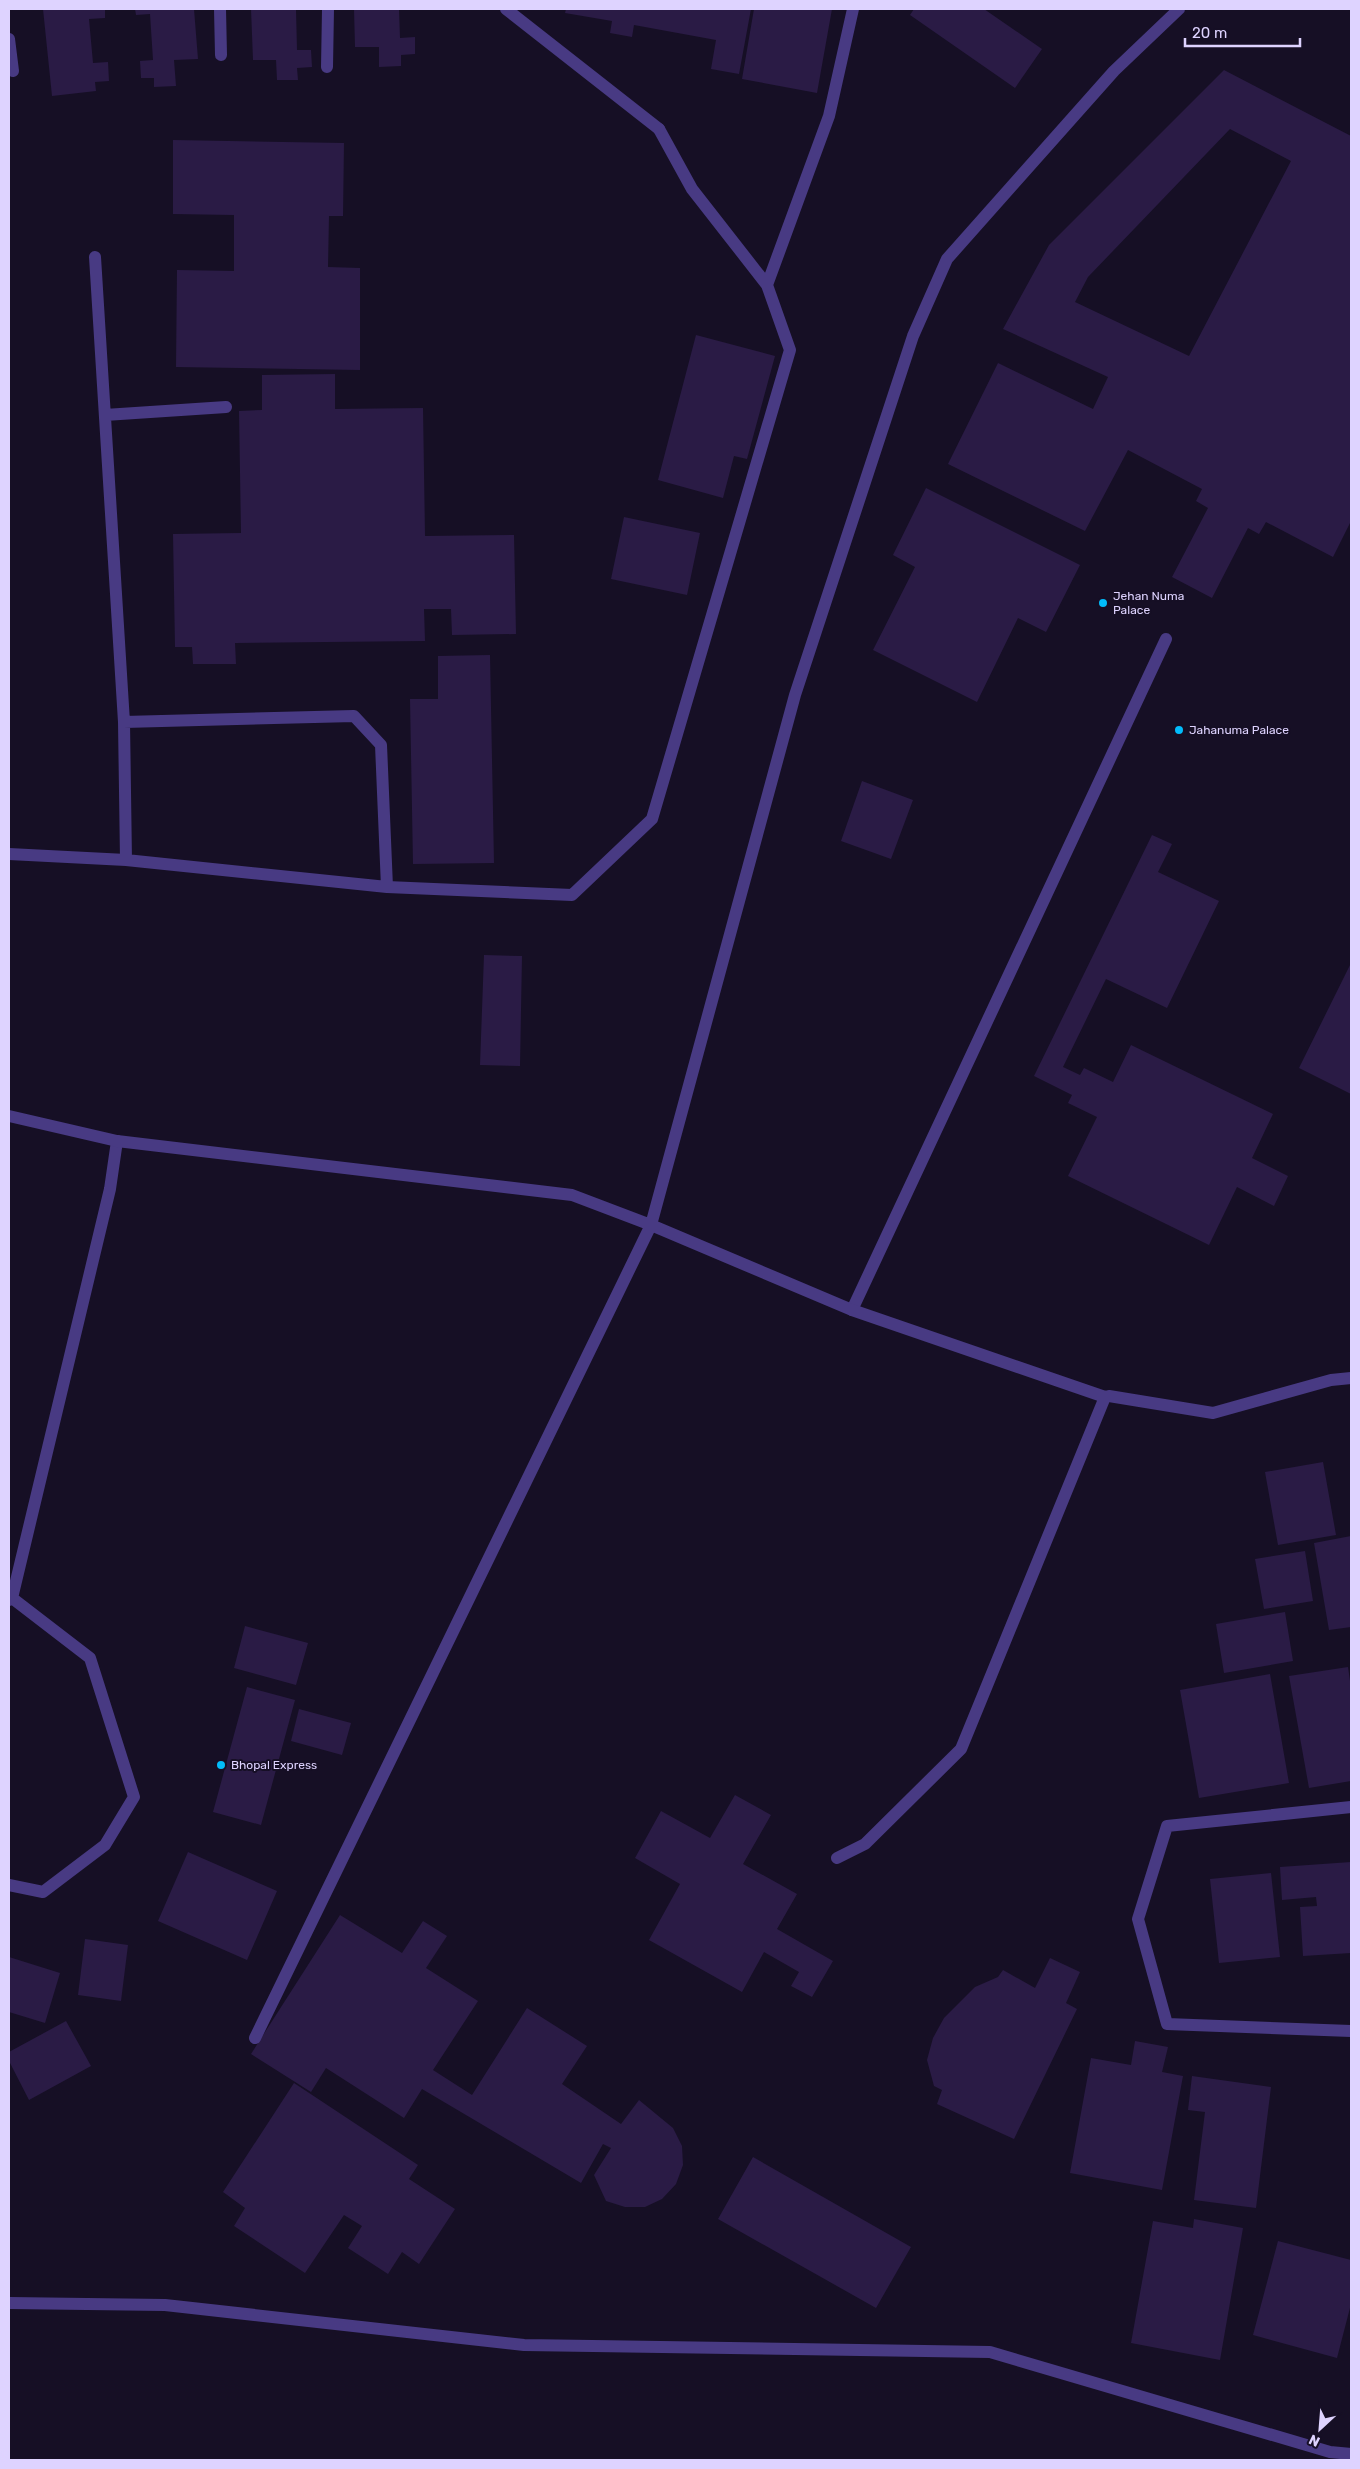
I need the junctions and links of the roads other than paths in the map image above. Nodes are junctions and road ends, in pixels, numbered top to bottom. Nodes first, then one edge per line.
1 (220, 9) edge
2 (328, 9) edge
3 (506, 9) edge
4 (853, 9) edge
5 (1179, 9) edge
6 (9, 39) edge
7 (221, 55) dead end
8 (327, 67) dead end
9 (13, 71) dead end
10 (94, 256) dead end
11 (767, 284) junction
12 (226, 407) dead end
13 (105, 414) junction
14 (1166, 639) dead end
15 (124, 722) junction
16 (9, 854) edge
17 (126, 860) junction
18 (387, 887) junction
19 (9, 1116) edge
20 (117, 1141) junction
21 (651, 1225) junction
22 (852, 1310) junction
23 (1351, 1378) edge
24 (1106, 1398) junction
25 (10, 1599) edge
26 (1351, 1807) edge
27 (837, 1858) dead end
28 (9, 1885) edge
29 (1351, 2031) edge
30 (255, 2038) dead end
31 (9, 2303) edge
32 (1351, 2454) edge

1 - 7 street
2 - 8 street
3 - 11 street
4 - 11 street
5 - 21 street
6 - 9 street
10 - 13 street
11 - 18 street
12 - 13 street
13 - 15 street
14 - 22 street
15 - 17 street
15 - 18 street
16 - 17 street
17 - 18 street
19 - 20 street
20 - 21 street
20 - 25 street
21 - 22 street
21 - 30 street
22 - 24 street
23 - 24 street
24 - 27 street
25 - 28 street
26 - 29 street
31 - 32 street

